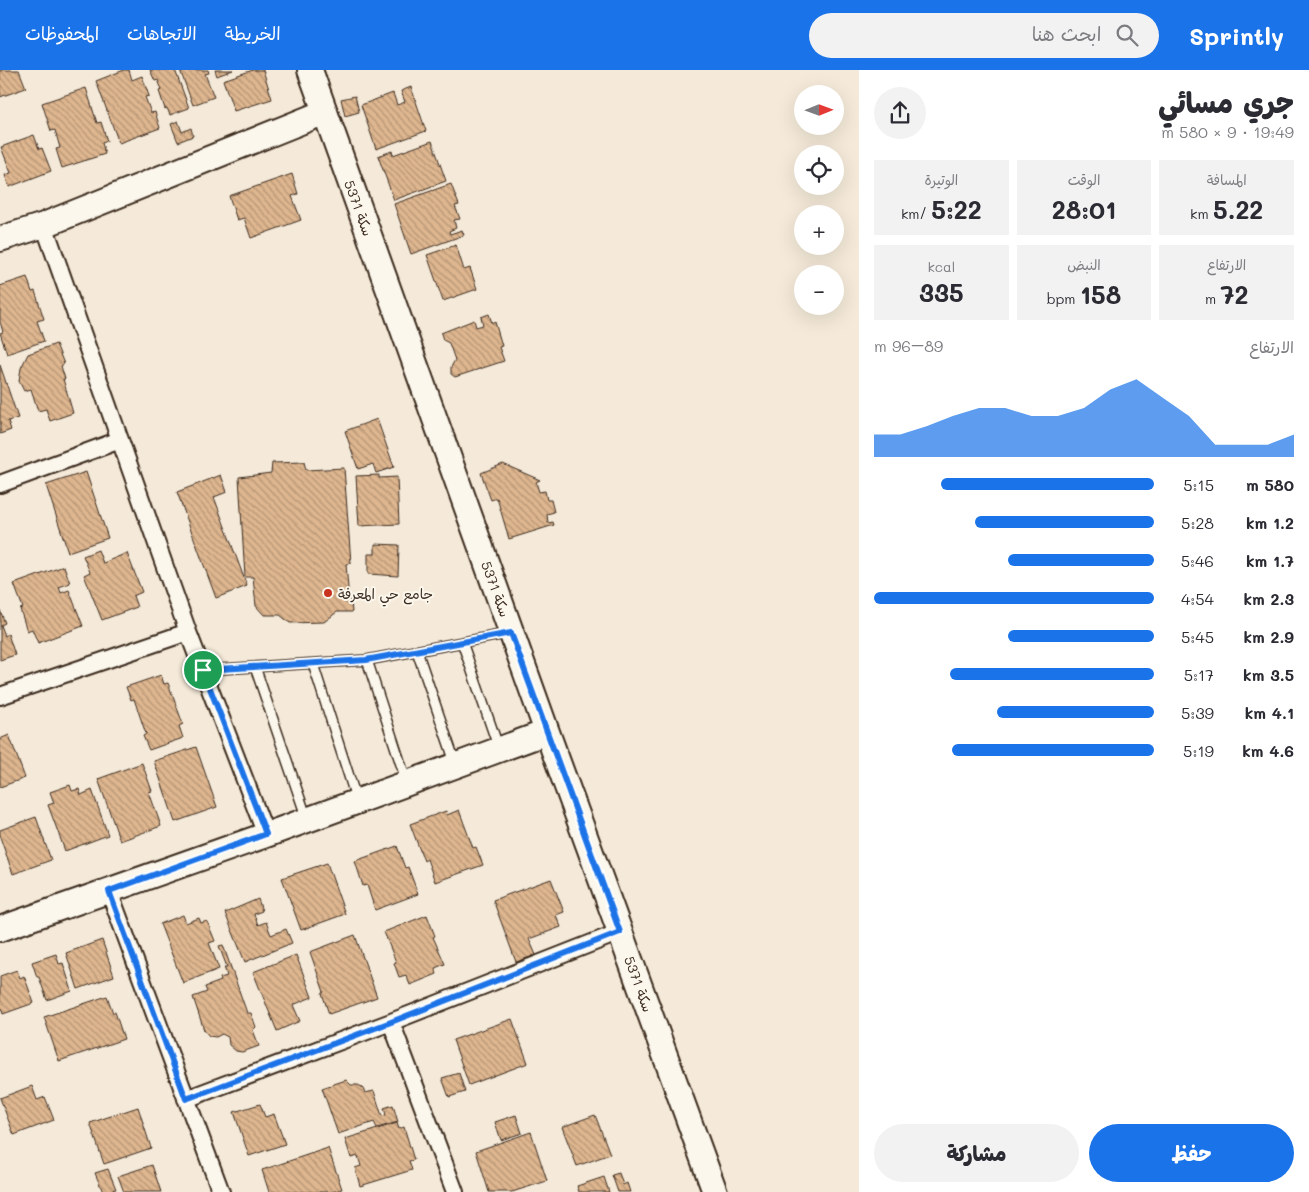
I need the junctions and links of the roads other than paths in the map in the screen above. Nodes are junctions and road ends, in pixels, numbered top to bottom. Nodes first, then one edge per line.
1 (310, 70) edge
2 (325, 112) junction
3 (44, 225) junction
4 (0, 239) edge
5 (120, 440) junction
6 (0, 484) edge
7 (188, 632) junction
8 (511, 633) junction
9 (462, 642) junction
10 (417, 651) junction
11 (366, 660) junction
12 (313, 664) junction
13 (255, 667) junction
14 (203, 670) junction
15 (0, 696) edge
16 (547, 732) junction
17 (499, 749) junction
18 (456, 765) junction
19 (407, 783) junction
20 (358, 801) junction
21 (307, 820) junction
22 (266, 834) junction
23 (109, 891) junction
24 (0, 929) edge
25 (620, 932) junction
26 (391, 1022) junction
27 (186, 1099) junction
28 (221, 1192) edge
29 (455, 1192) edge
30 (715, 1192) edge

1 - 2 street, سكة 5371
2 - 3 street
2 - 8 street, سكة 5371
3 - 4 street
3 - 5 street
5 - 6 street
5 - 7 street
7 - 14 street
7 - 15 street
8 - 9 lane
8 - 16 street, سكة 5371
9 - 10 lane
9 - 17 lane
10 - 11 lane
10 - 18 lane
11 - 12 lane
11 - 19 lane
12 - 13 lane
12 - 20 lane
13 - 14 lane
13 - 21 lane
14 - 22 street
16 - 17 street
16 - 25 street, سكة 5371
17 - 18 street
18 - 19 street
19 - 20 street
20 - 21 street
21 - 22 street
22 - 23 street
23 - 24 street
23 - 27 street
25 - 26 street
25 - 30 street, سكة 5371
26 - 27 street
26 - 29 street
27 - 28 street

